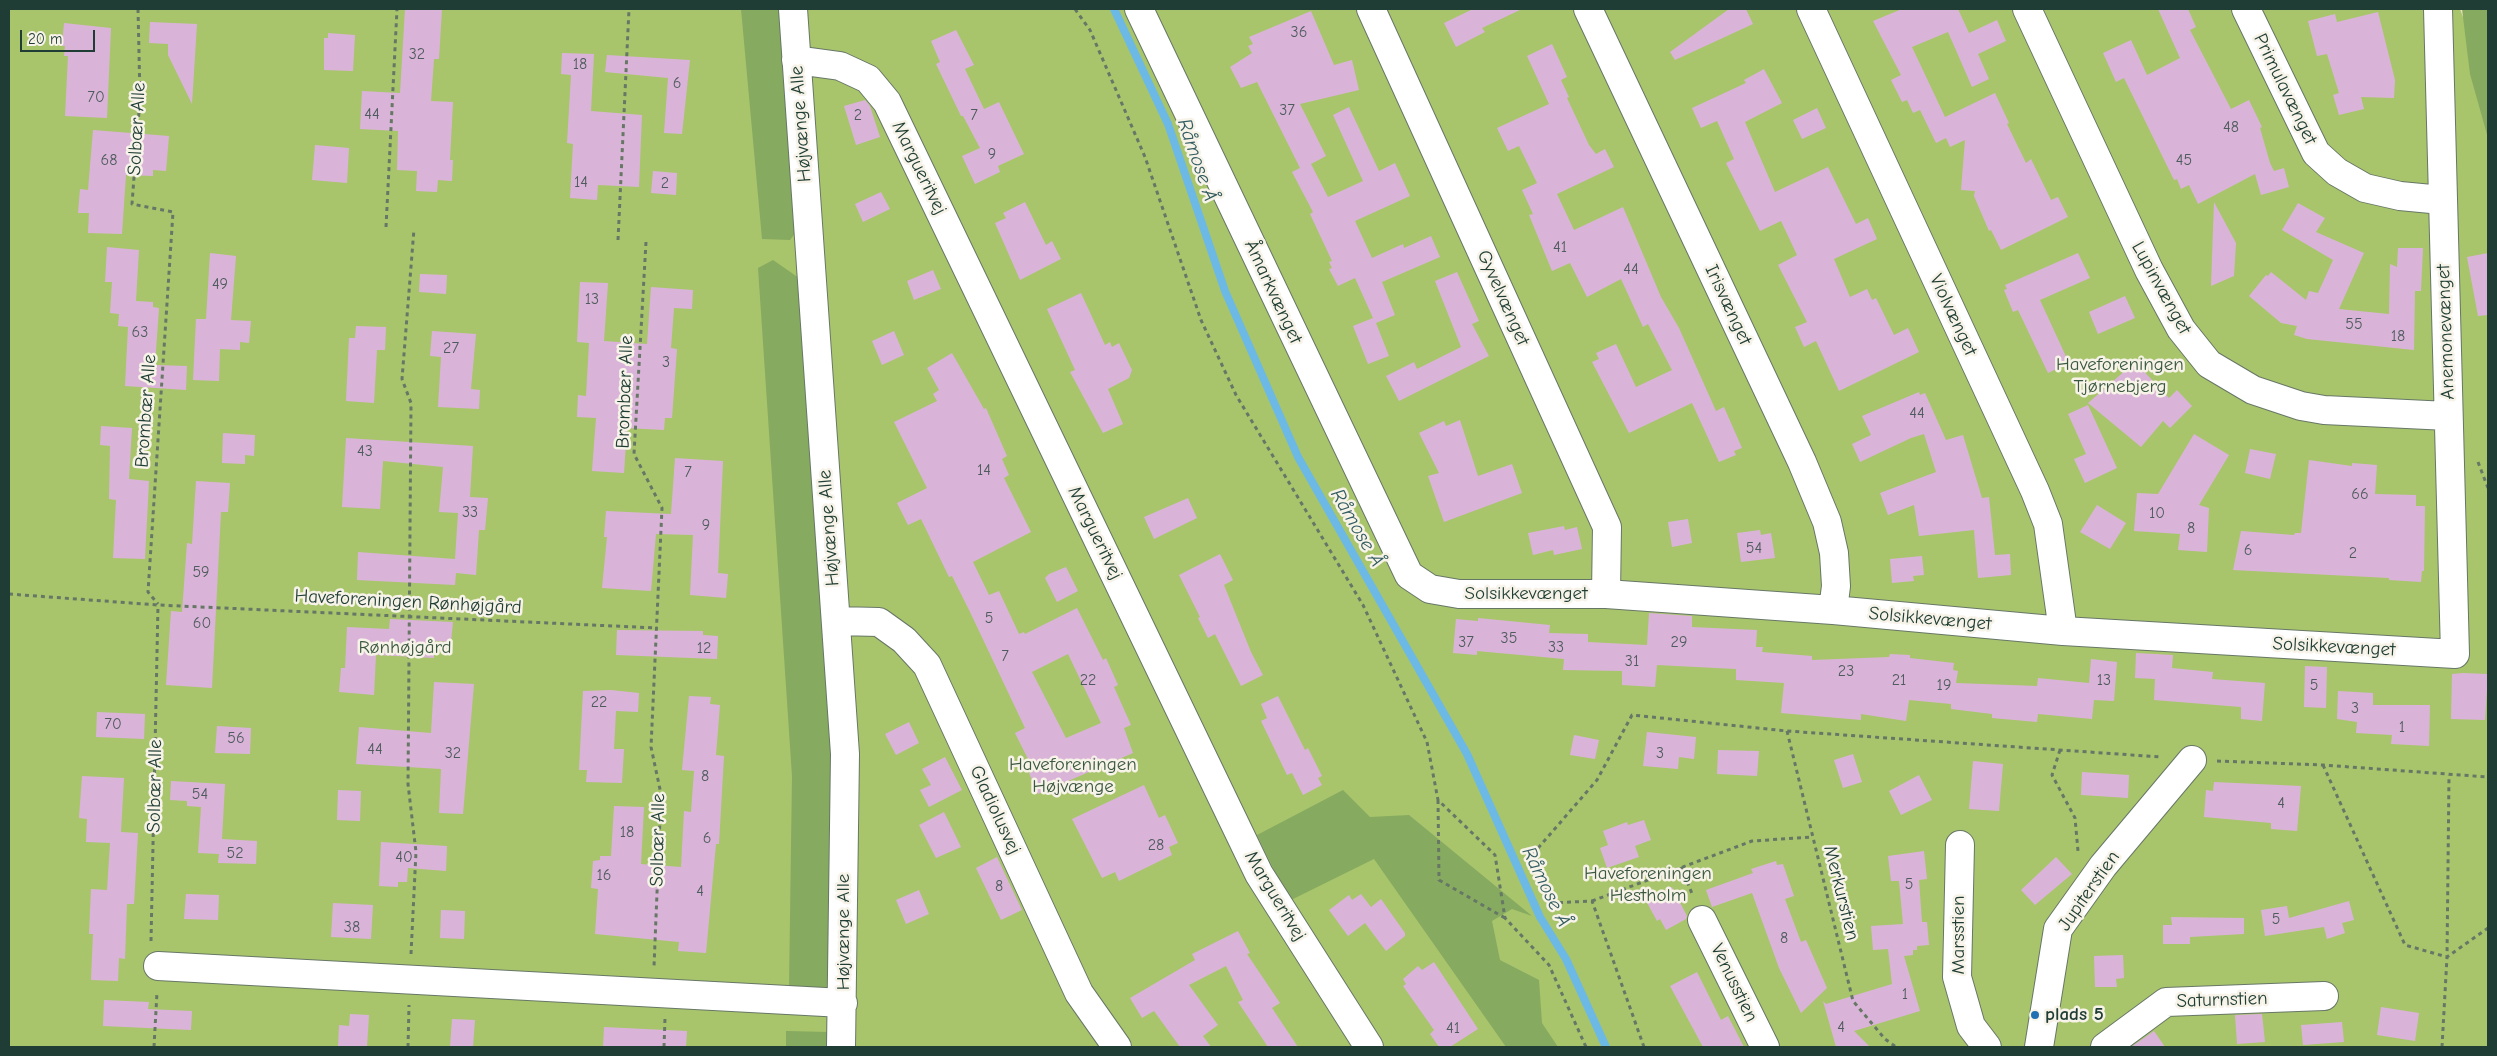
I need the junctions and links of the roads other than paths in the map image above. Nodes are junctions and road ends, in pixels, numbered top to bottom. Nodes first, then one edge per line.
1 (793, 9) edge
2 (1139, 9) edge
3 (1371, 9) edge
4 (1588, 9) edge
5 (1811, 9) edge
6 (2026, 9) edge
7 (2246, 9) edge
8 (2438, 9) edge
9 (796, 60) junction
10 (2442, 200) junction
11 (2448, 416) junction
12 (1409, 575) joint
13 (1606, 594) junction
14 (1833, 610) junction
15 (836, 621) junction
16 (2063, 631) junction
17 (2455, 654) joint
18 (2192, 760) road end
19 (1960, 845) dead end
20 (1702, 920) road end
21 (158, 966) road end
22 (2324, 996) dead end
23 (843, 1003) junction
24 (842, 1047) edge
25 (1117, 1047) edge
26 (1369, 1047) edge
27 (1765, 1047) edge
28 (1987, 1047) edge
29 (2039, 1047) edge
30 (2104, 1047) edge

1 - 9 street, Højvænge Alle
2 - 12 street, Åmarkvænget
3 - 13 street, Gyvelvænget
4 - 14 street, Irisvænget
5 - 16 street, Violvænget
6 - 11 street, Lupinvænget
7 - 10 street, Primulavænget
8 - 10 street, Anemonevænget
9 - 15 street, Højvænge Alle
9 - 26 street, Margueritvej
10 - 11 street, Anemonevænget
11 - 17 street, Anemonevænget
12 - 13 street, Solsikkevænget
13 - 14 street, Solsikkevænget
14 - 16 street, Solsikkevænget
15 - 23 street, Højvænge Alle
15 - 25 street, Gladiolusvej
16 - 17 street, Solsikkevænget
18 - 29 street, Jupiterstien
19 - 28 street, Marsstien
20 - 27 street, Venusstien
21 - 23 street
22 - 30 street, Saturnstien
23 - 24 street, Højvænge Alle

